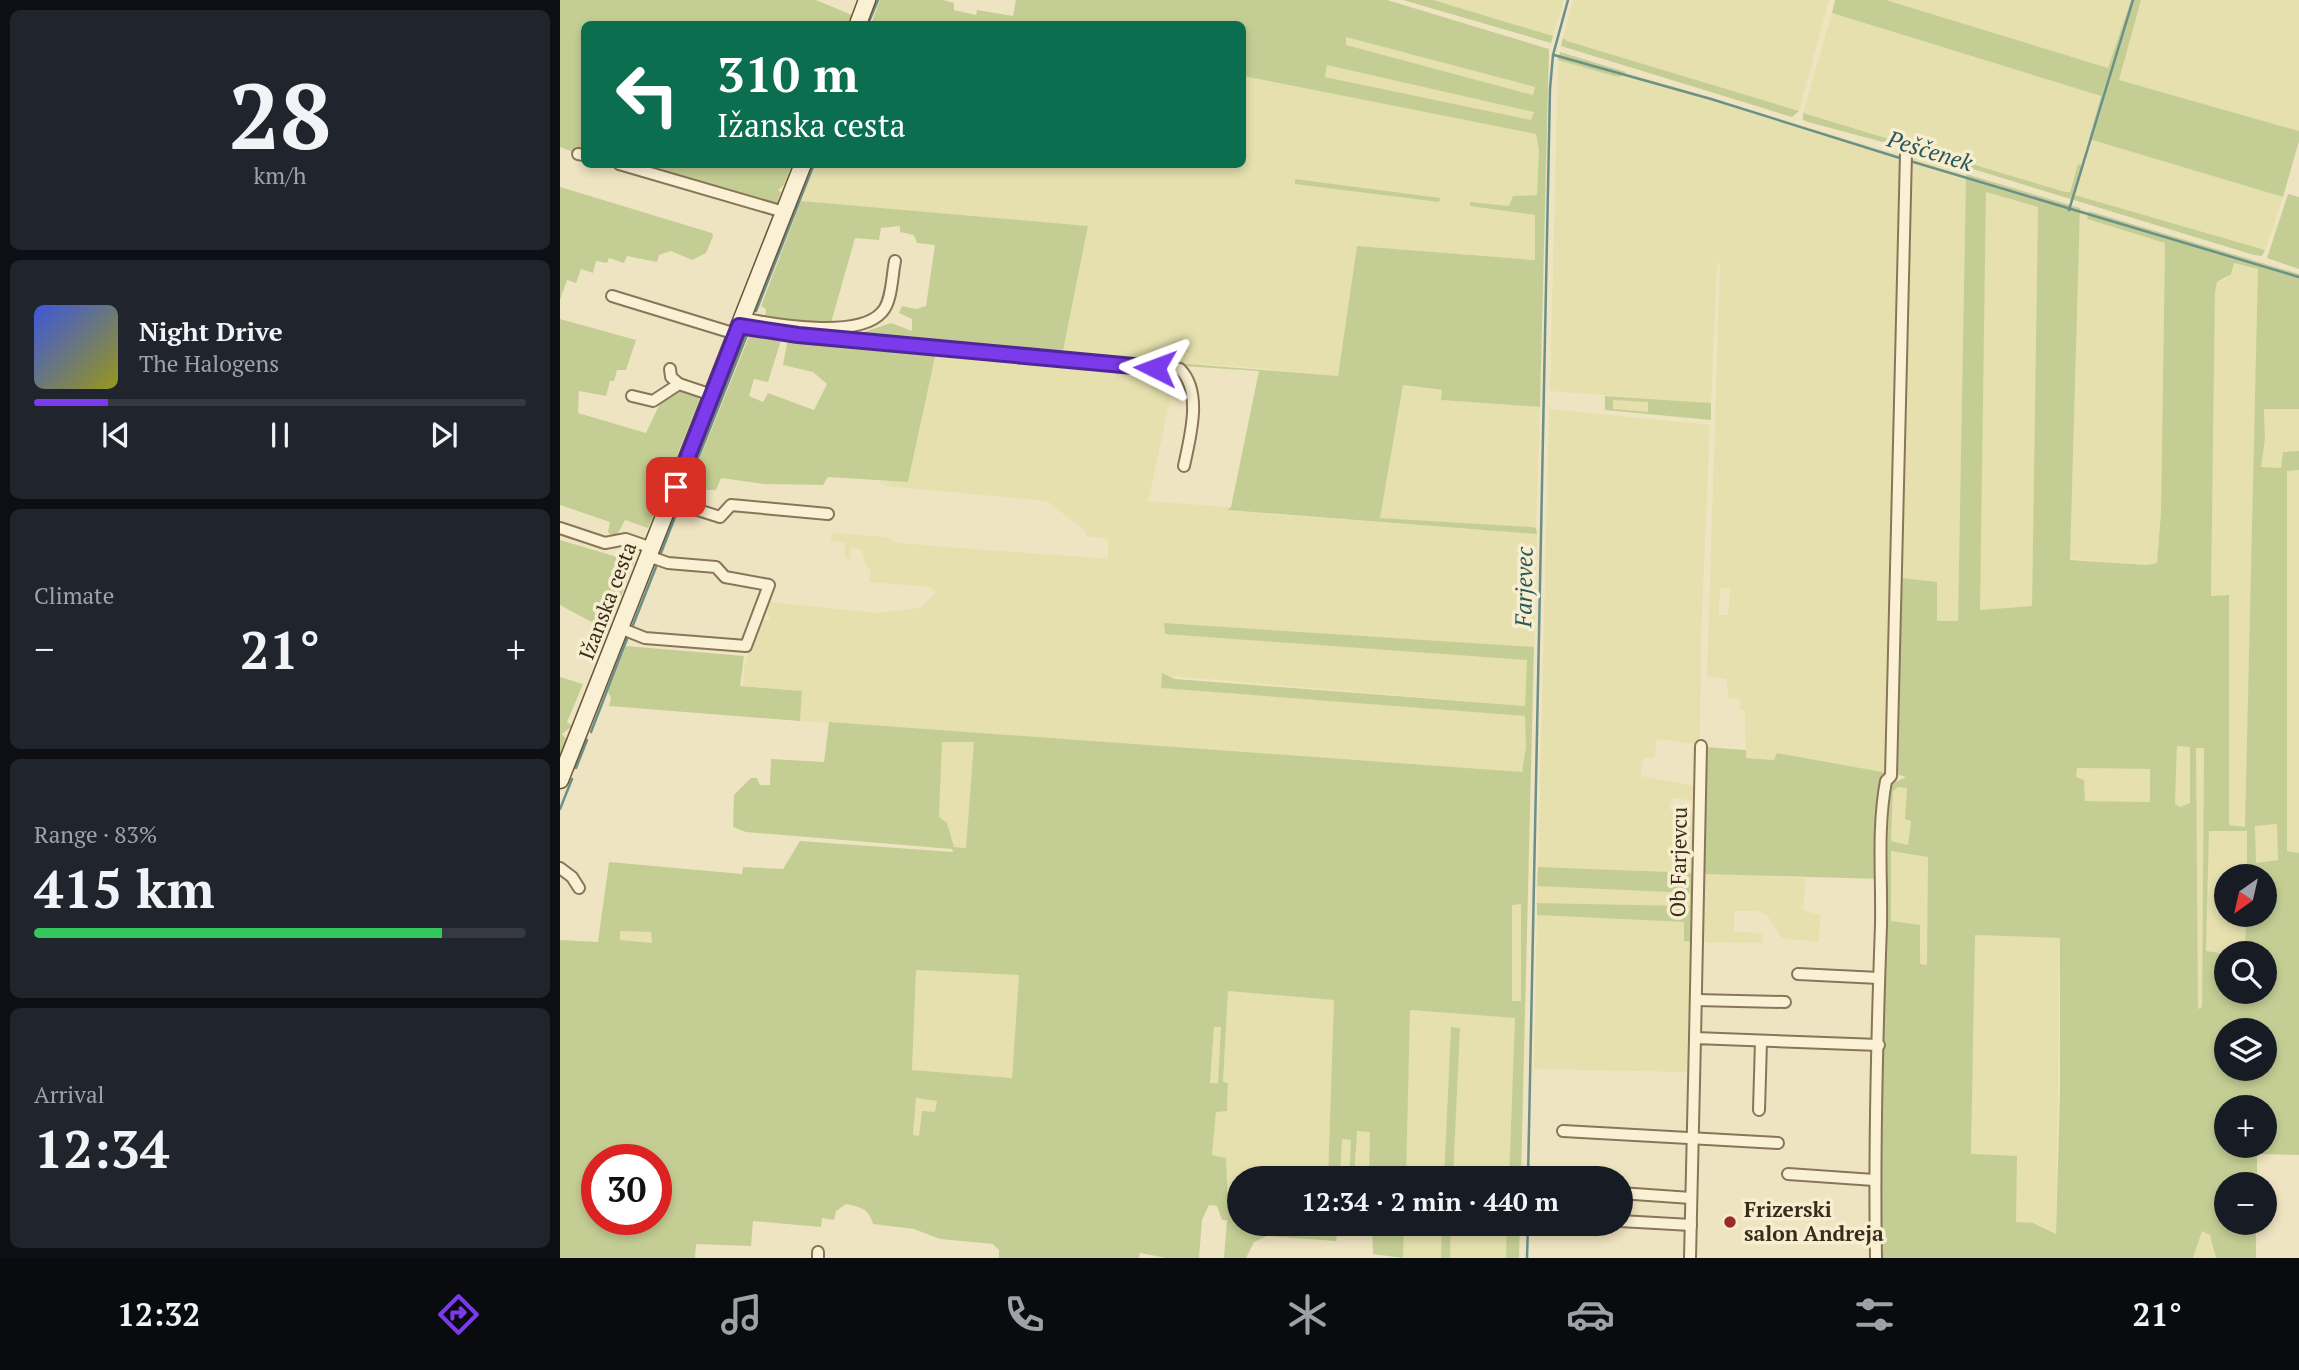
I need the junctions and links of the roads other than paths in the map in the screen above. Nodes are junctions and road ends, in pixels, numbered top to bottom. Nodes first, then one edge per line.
1 (867, 0) edge
2 (859, 21) edge
3 (1906, 153) dead end
4 (633, 168) edge
5 (801, 168) edge
6 (784, 212) junction
7 (895, 261) dead end
8 (612, 296) dead end
9 (739, 326) junction
10 (670, 369) dead end
11 (679, 384) junction
12 (712, 395) junction
13 (632, 396) dead end
14 (1184, 466) dead end
15 (676, 487) junction
16 (828, 513) dead end
17 (560, 528) edge
18 (650, 552) junction
19 (620, 628) junction
20 (1701, 746) dead end
21 (560, 780) edge
22 (560, 868) edge
23 (579, 888) dead end
24 (1798, 974) dead end
25 (1879, 978) junction
26 (1696, 1000) junction
27 (1786, 1002) dead end
28 (1695, 1038) junction
29 (1761, 1041) junction
30 (1879, 1045) junction
31 (1759, 1110) dead end
32 (1563, 1131) dead end
33 (1695, 1140) junction
34 (1778, 1143) dead end
35 (1787, 1174) dead end
36 (1874, 1180) junction
37 (1633, 1194) edge
38 (1691, 1198) junction
39 (1633, 1222) edge
40 (1692, 1225) junction
41 (1690, 1258) edge
42 (1876, 1258) edge

1 - 2 street
3 - 25 street
4 - 6 street
5 - 6 street, Ižanska cesta
6 - 9 street, Ižanska cesta
7 - 9 street
8 - 9 street
9 - 12 street, Ižanska cesta
9 - 14 street
10 - 11 street
11 - 12 street
11 - 13 street
12 - 15 street, Ižanska cesta
15 - 16 street
15 - 18 street, Ižanska cesta
17 - 18 street
18 - 19 street, Ižanska cesta
18 - 19 street
19 - 21 street, Ižanska cesta
20 - 26 street, Ob Farjevcu
22 - 23 street
24 - 25 street
25 - 30 street
26 - 27 street
26 - 28 street, Ob Farjevcu
28 - 29 street
28 - 33 street
29 - 30 street
29 - 31 street
30 - 36 street
32 - 33 street
33 - 34 street
33 - 38 street
35 - 36 street
36 - 42 street
37 - 38 street
38 - 40 street
39 - 40 street
40 - 41 street

